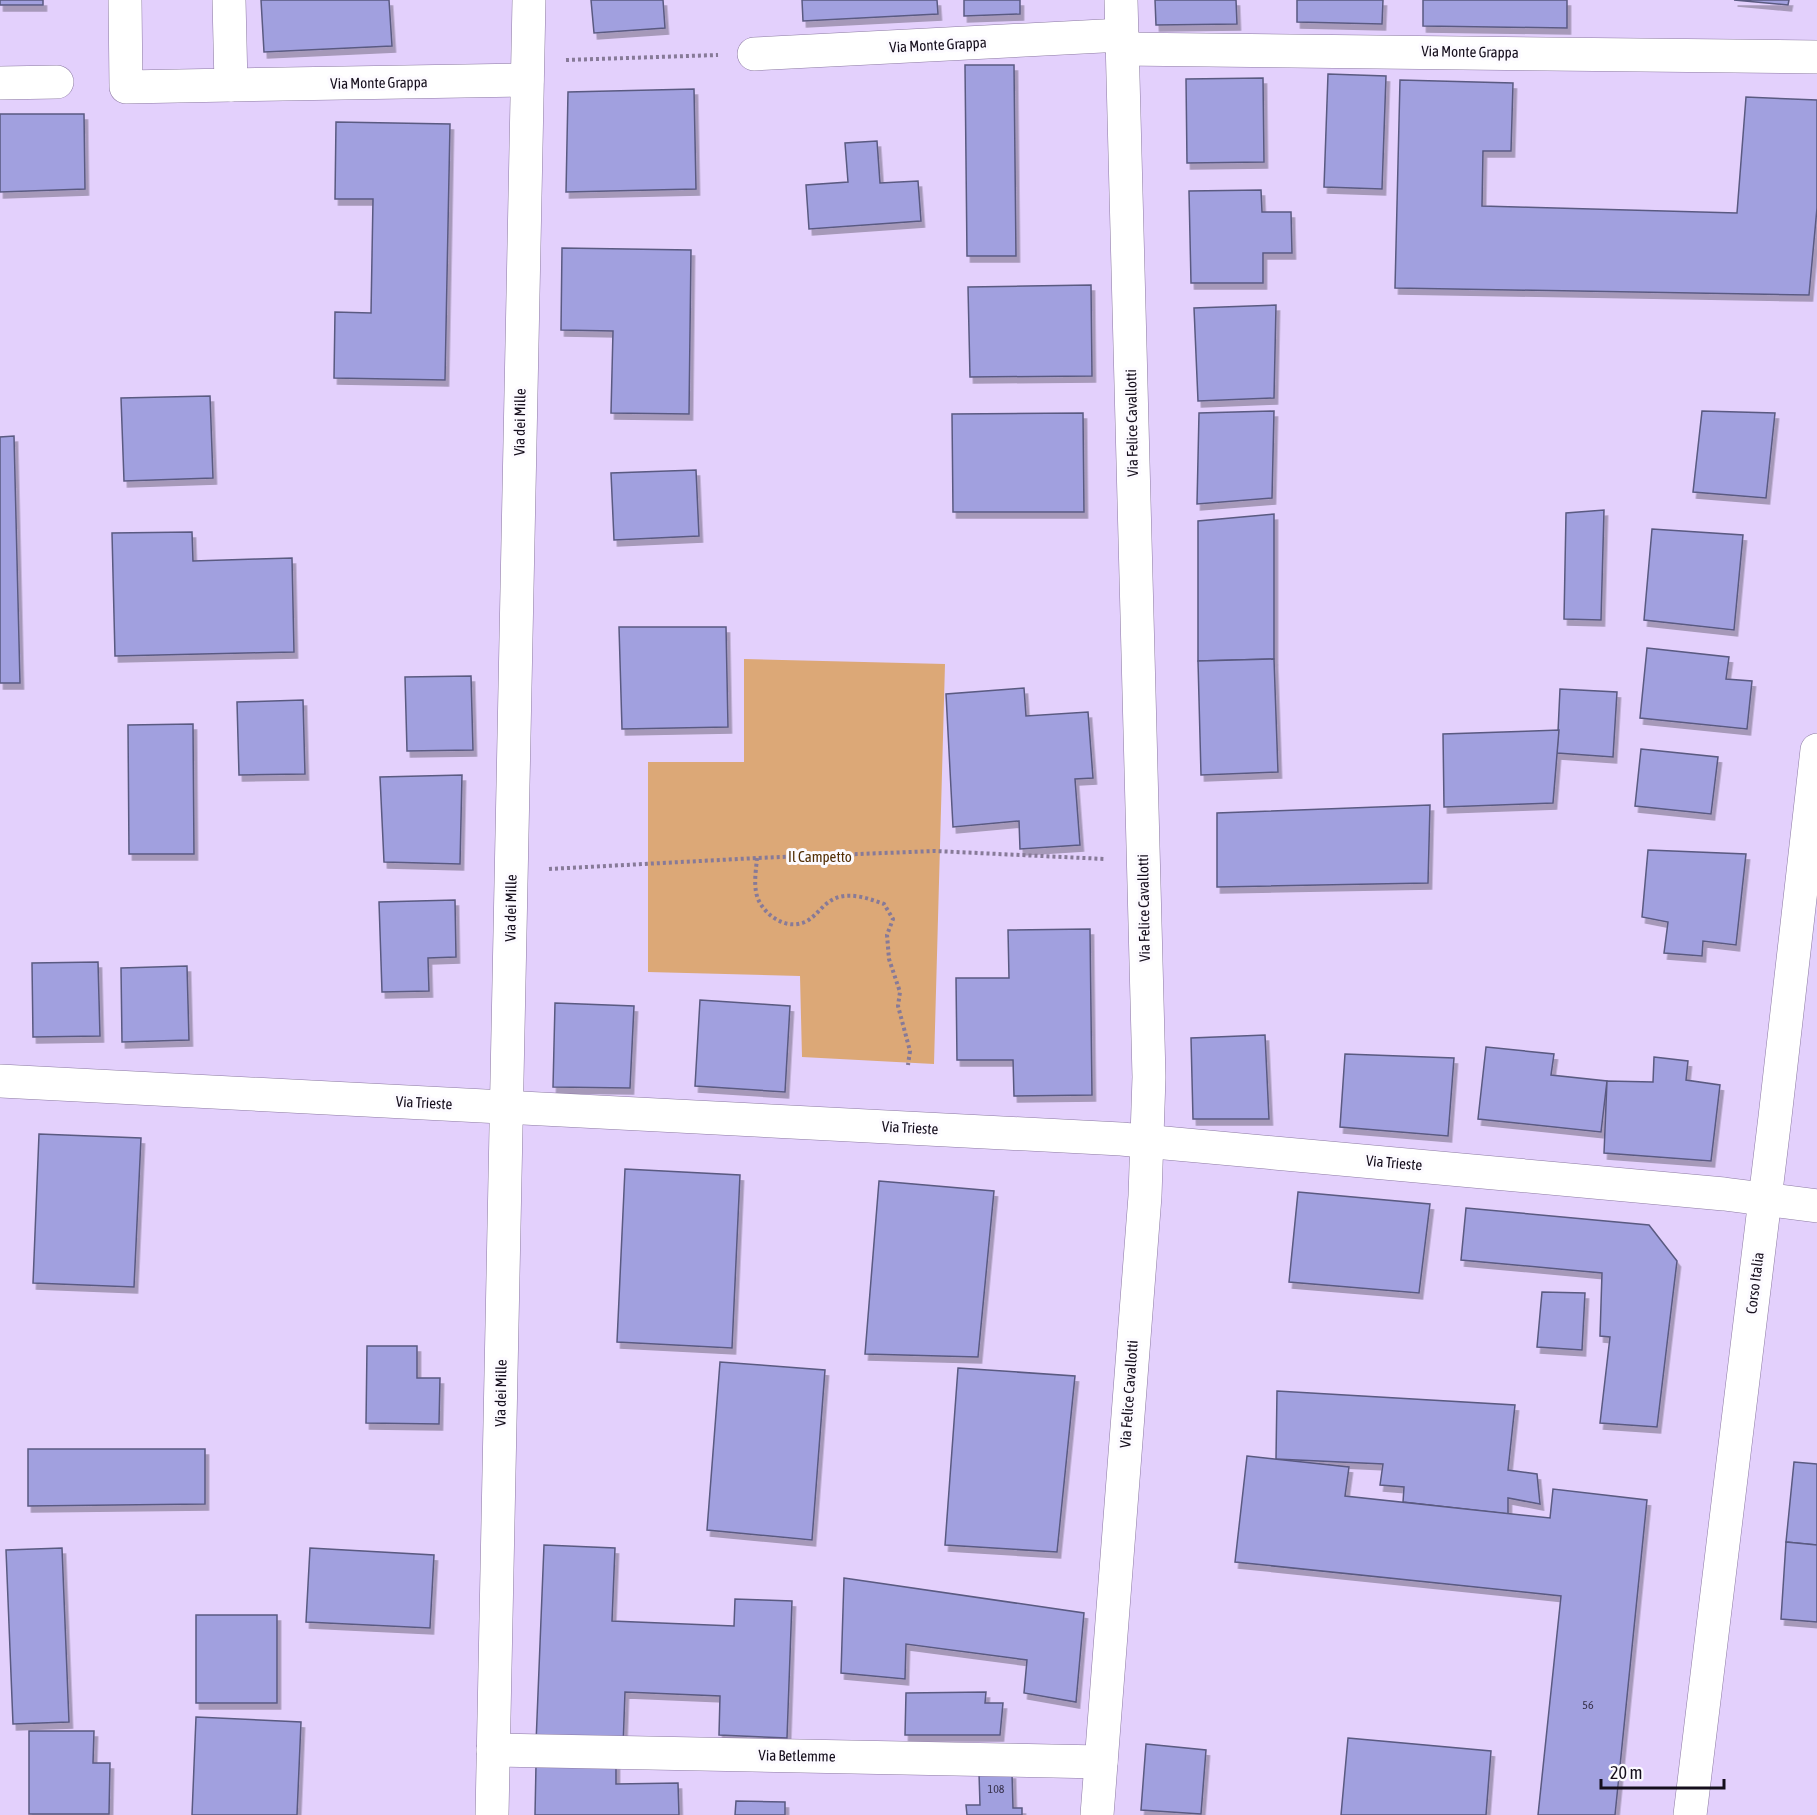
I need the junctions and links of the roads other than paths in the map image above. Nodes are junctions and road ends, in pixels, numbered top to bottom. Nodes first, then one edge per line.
1 (125, 0) edge
2 (229, 0) edge
3 (529, 0) edge
4 (1121, 0) edge
5 (1122, 42) junction
6 (754, 54) road end
7 (1817, 57) edge
8 (527, 80) junction
9 (57, 82) dead end
10 (0, 83) edge
11 (231, 85) junction
12 (1817, 750) edge
13 (0, 1081) edge
14 (507, 1108) junction
15 (1147, 1141) junction
16 (1764, 1199) junction
17 (1817, 1206) edge
18 (494, 1750) junction
19 (1101, 1762) junction
20 (492, 1815) edge
21 (1097, 1815) edge
22 (1690, 1815) edge

1 - 11 street, Via Monte Grappa
2 - 11 street
3 - 8 street, Via dei Mille
4 - 5 street, Via Felice Cavallotti
5 - 6 street, Via Monte Grappa
5 - 7 street, Via Monte Grappa
5 - 15 street, Via Felice Cavallotti
8 - 11 street, Via Monte Grappa
8 - 14 street, Via dei Mille
9 - 10 street
12 - 16 street, Corso Italia
13 - 14 street, Via Trieste
14 - 15 street, Via Trieste
14 - 18 street, Via dei Mille
15 - 16 street, Via Trieste
15 - 19 street, Via Felice Cavallotti
16 - 17 street, Via Trieste
16 - 22 street, Corso Italia
18 - 19 street, Via Betlemme
18 - 20 street, Via dei Mille
19 - 21 street, Via Felice Cavallotti

